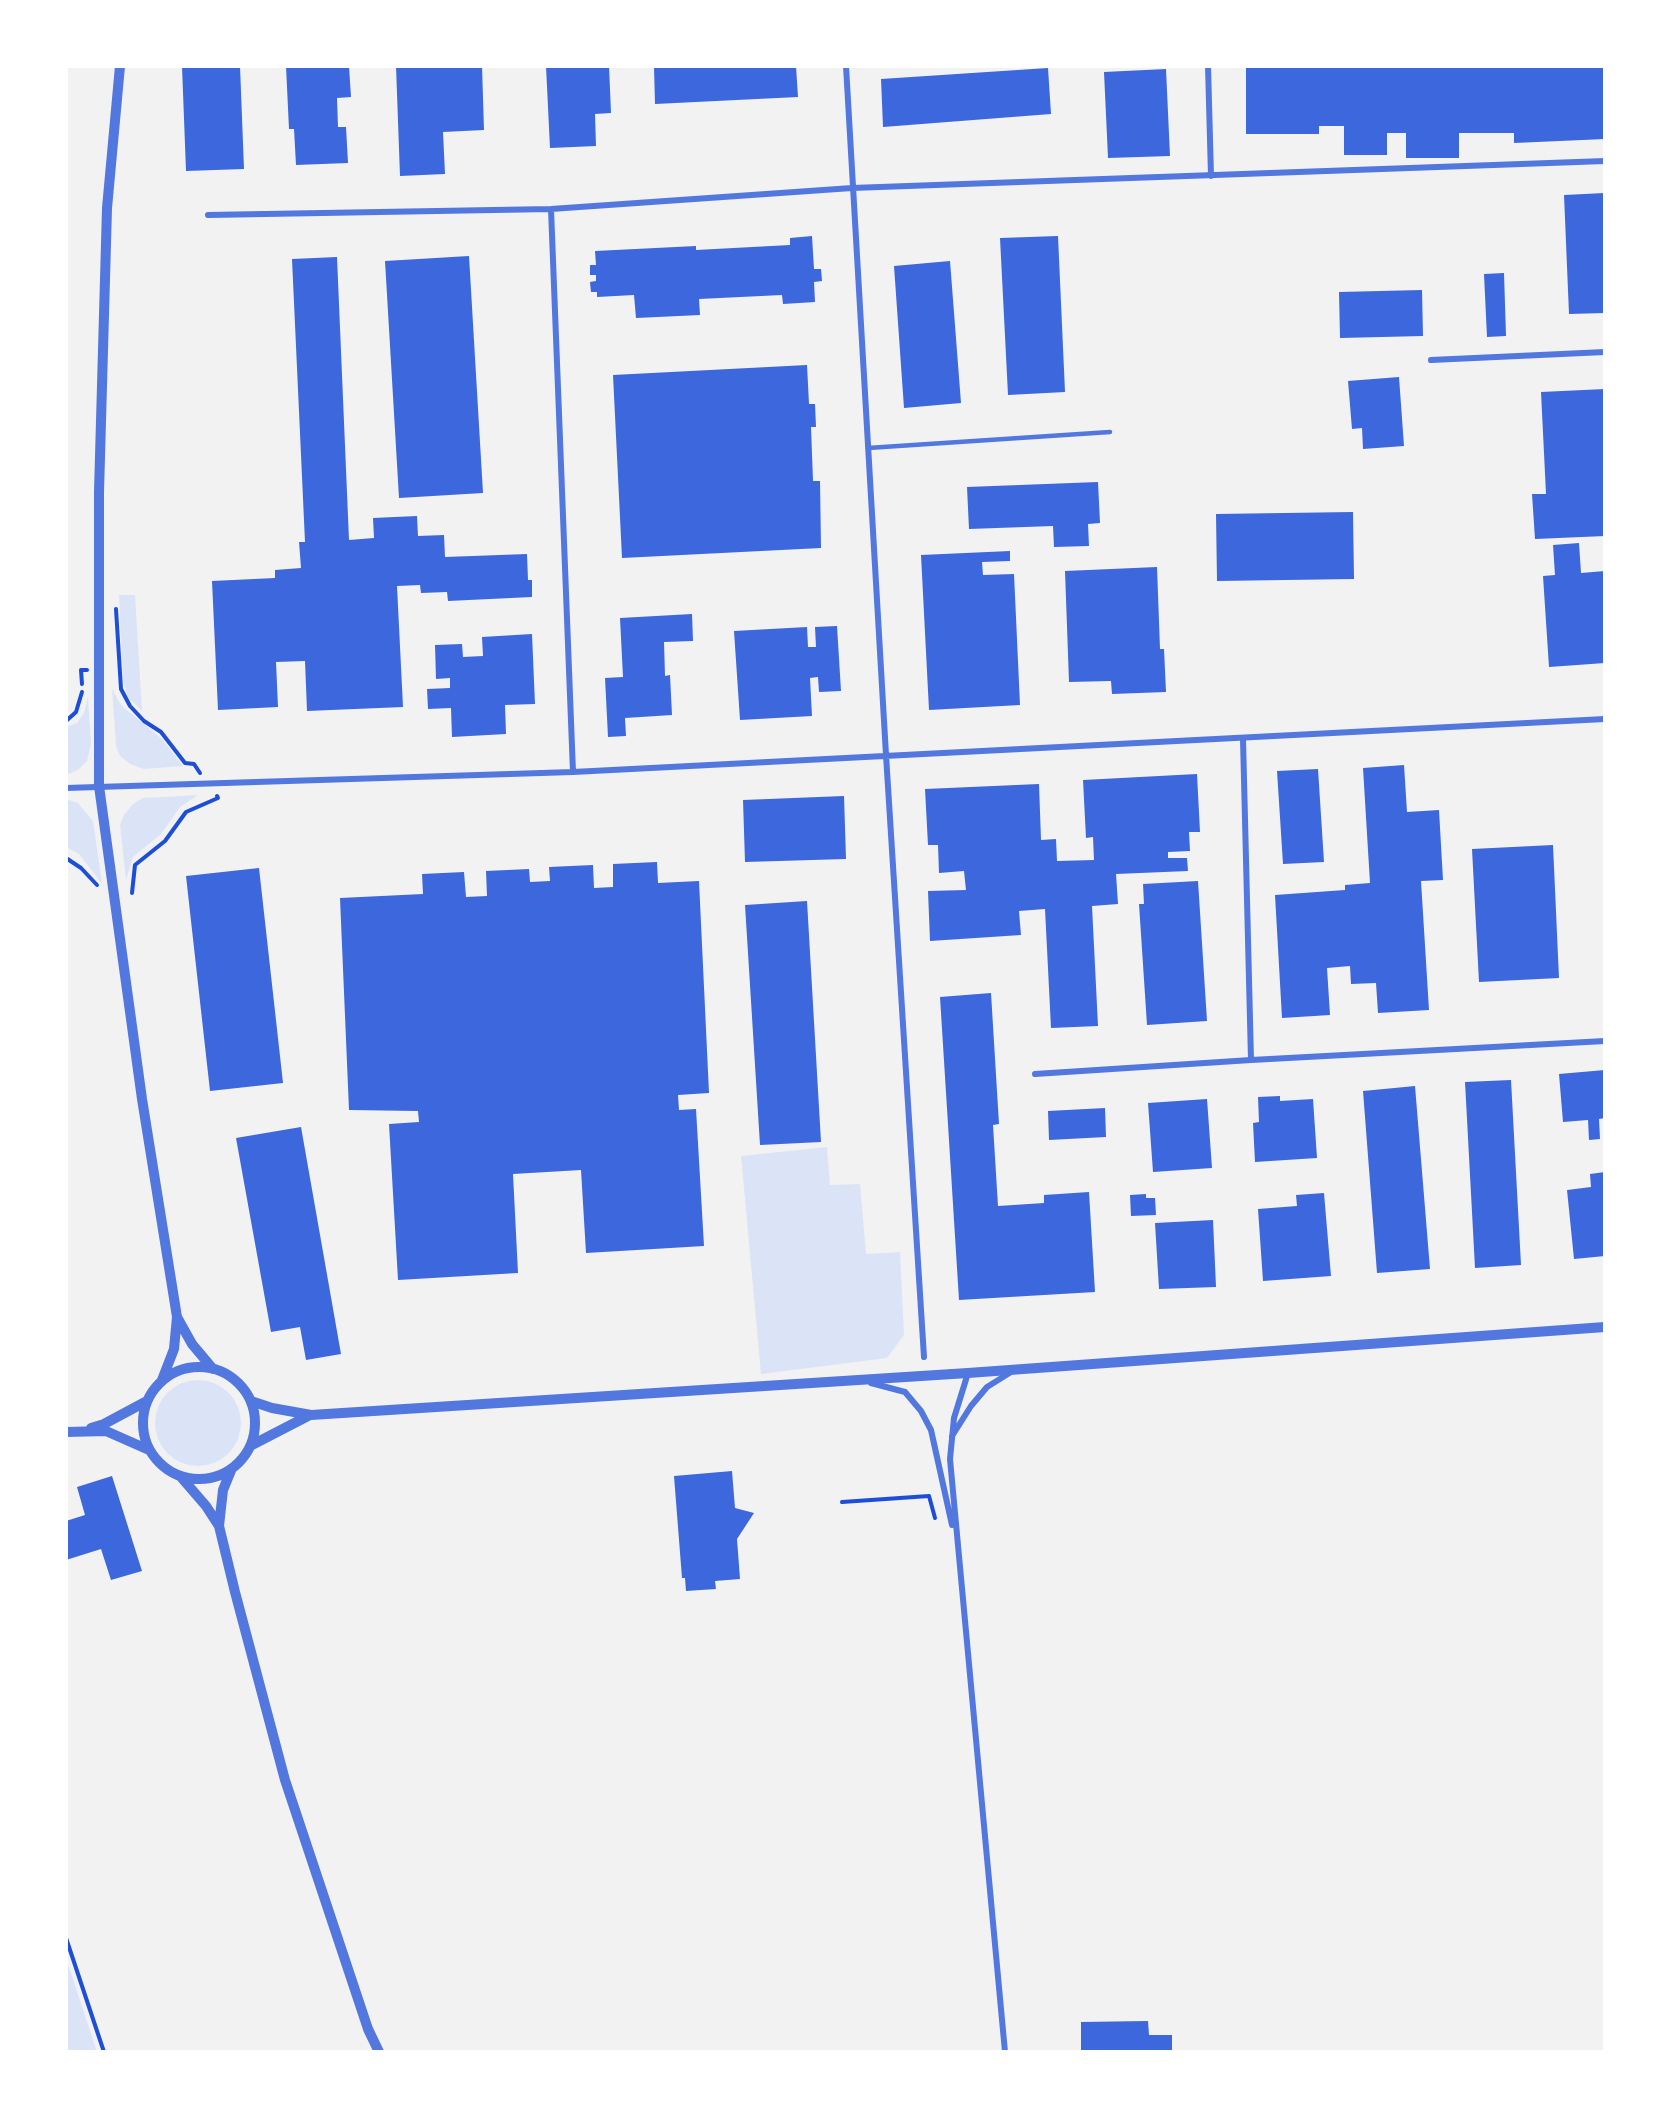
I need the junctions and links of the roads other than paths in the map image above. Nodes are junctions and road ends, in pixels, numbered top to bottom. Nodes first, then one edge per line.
1 (120, 66) edge
2 (846, 66) edge
3 (1208, 66) edge
4 (1605, 160) edge
5 (1211, 176) junction
6 (852, 188) junction
7 (551, 209) junction
8 (208, 215) dead end
9 (1605, 352) edge
10 (1431, 360) dead end
11 (1110, 432) dead end
12 (868, 448) junction
13 (1605, 719) edge
14 (1243, 739) junction
15 (886, 755) junction
16 (573, 772) junction
17 (99, 786) junction
18 (66, 788) edge
19 (1605, 1041) edge
20 (1251, 1060) junction
21 (1035, 1074) dead end
22 (177, 1317) junction
23 (1605, 1327) edge
24 (924, 1357) dead end
25 (213, 1369) junction
26 (1015, 1370) junction
27 (968, 1374) junction
28 (162, 1380) junction
29 (856, 1380) junction
30 (147, 1401) junction
31 (251, 1401) junction
32 (311, 1415) junction
33 (79, 1431) junction
34 (66, 1432) edge
35 (950, 1439) junction
36 (250, 1446) junction
37 (149, 1450) junction
38 (232, 1468) junction
39 (180, 1476) junction
40 (219, 1527) junction
41 (957, 1542) junction
42 (379, 2052) edge
43 (1005, 2052) edge

1 - 17 street
2 - 6 street
3 - 5 street
4 - 5 street
5 - 6 street
6 - 7 street
6 - 12 street
7 - 8 street
7 - 16 street
9 - 10 street
11 - 12 lane
12 - 15 street
13 - 14 street
14 - 15 street
14 - 20 street
15 - 16 street
15 - 24 street
16 - 17 street
17 - 18 street
17 - 22 street
19 - 20 street
20 - 21 street
22 - 25 street
22 - 28 street
23 - 26 street
25 - 28 street
25 - 31 street
26 - 27 street
26 - 35 street
27 - 29 street
27 - 35 street
28 - 30 street
29 - 32 street
29 - 41 street
30 - 33 street
30 - 37 street
31 - 32 street
31 - 36 street
32 - 36 street
33 - 34 street
33 - 37 street
35 - 41 street
36 - 38 street
37 - 39 street
38 - 39 street
38 - 40 street
39 - 40 street
40 - 42 street
41 - 43 street

